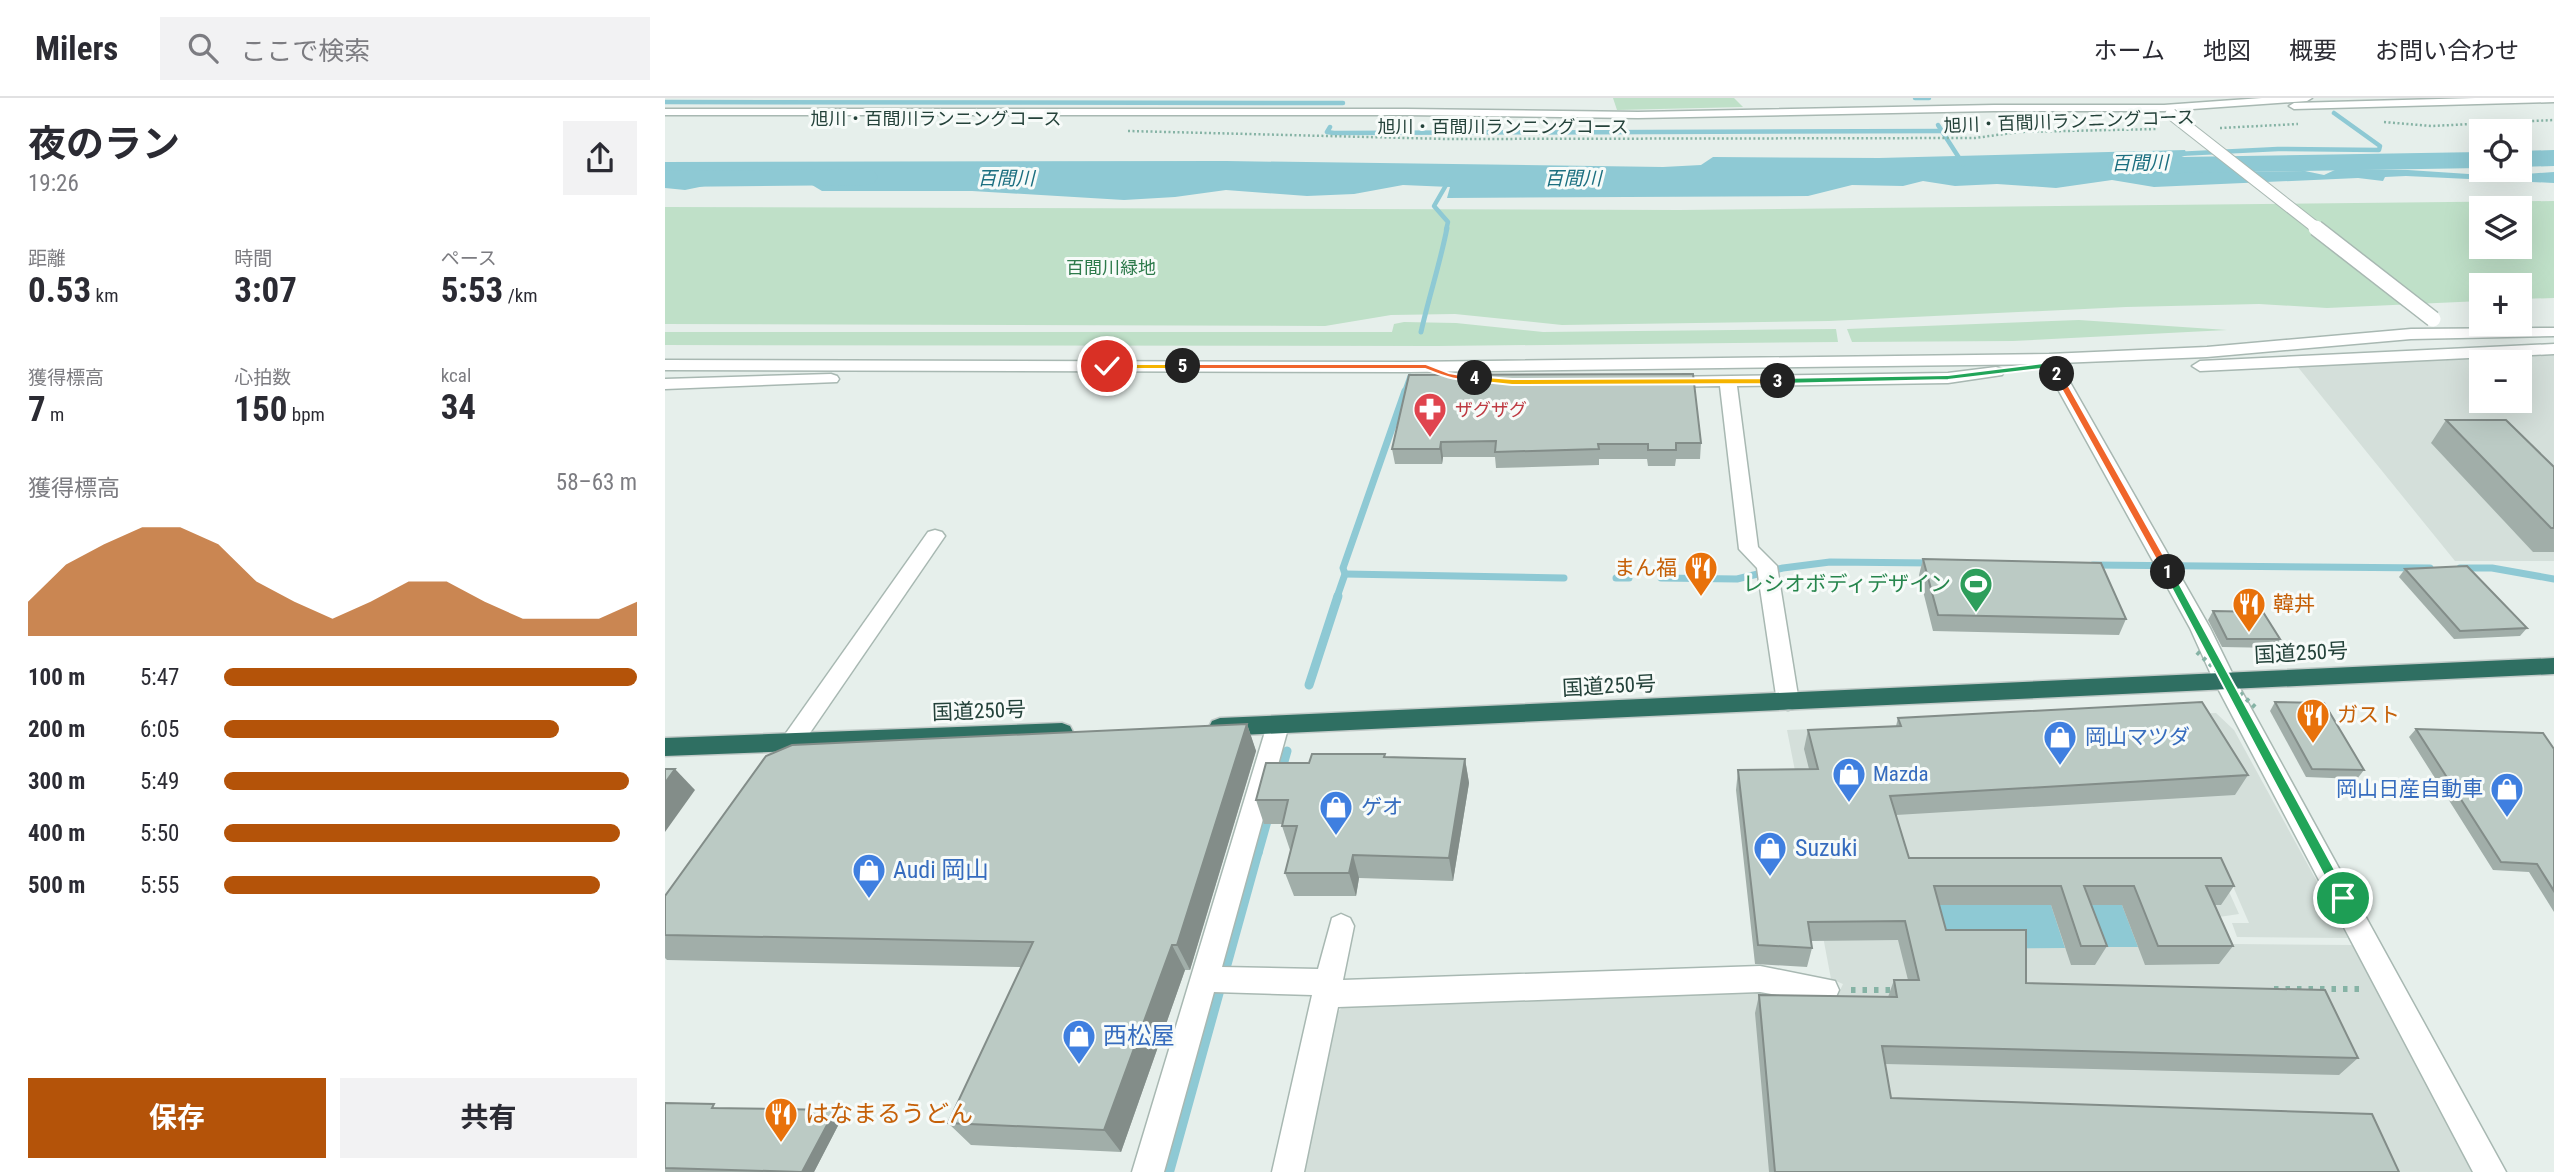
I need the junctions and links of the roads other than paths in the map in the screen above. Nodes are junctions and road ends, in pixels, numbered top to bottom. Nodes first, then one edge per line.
1 (1899, 98) edge
2 (2042, 98) edge
3 (2307, 98) edge
4 (2554, 99) edge
5 (665, 104) edge
6 (2216, 105) junction
7 (2083, 108) junction
8 (1904, 109) junction
9 (1936, 109) junction
10 (2168, 111) junction
11 (665, 112) edge
12 (1385, 112) junction
13 (665, 120) edge
14 (2449, 332) junction
15 (2554, 332) edge
16 (2554, 349) edge
17 (2050, 362) junction
18 (665, 365) edge
19 (906, 366) junction
20 (1426, 366) junction
21 (1539, 382) edge
22 (1647, 382) edge
23 (1728, 382) junction
24 (665, 383) edge
25 (935, 536) dead end
26 (2554, 666) edge
27 (2225, 681) junction
28 (1788, 702) junction
29 (1278, 725) junction
30 (1196, 728) edge
31 (1087, 732) edge
32 (792, 742) junction
33 (665, 747) edge
34 (768, 775) edge
35 (1341, 926) dead end
36 (1215, 979) junction
37 (1327, 988) junction
38 (1825, 990) road end
39 (1148, 1172) edge
40 (1288, 1172) edge
41 (2490, 1172) edge

1 - 8 street
2 - 9 street
3 - 6 street
4 - 6 street
5 - 12 street
6 - 10 street
7 - 9 street
7 - 10 street
7 - 13 street
8 - 9 street
8 - 12 street
10 - 14 street, bridge
11 - 12 street
14 - 15 street
14 - 17 street
16 - 17 street
17 - 20 street
17 - 23 street
17 - 27 street
18 - 19 street
19 - 20 street
19 - 24 street
20 - 21 street
22 - 23 street
23 - 28 street
25 - 32 street
26 - 27 highway, 国道250号
27 - 28 highway, 国道250号
27 - 41 street
28 - 29 highway, 国道250号
29 - 30 highway, 国道250号
29 - 36 street
31 - 32 highway, 国道250号
32 - 33 highway, 国道250号
32 - 34 street
35 - 37 street
36 - 37 street
36 - 39 street
37 - 38 street
37 - 40 street

